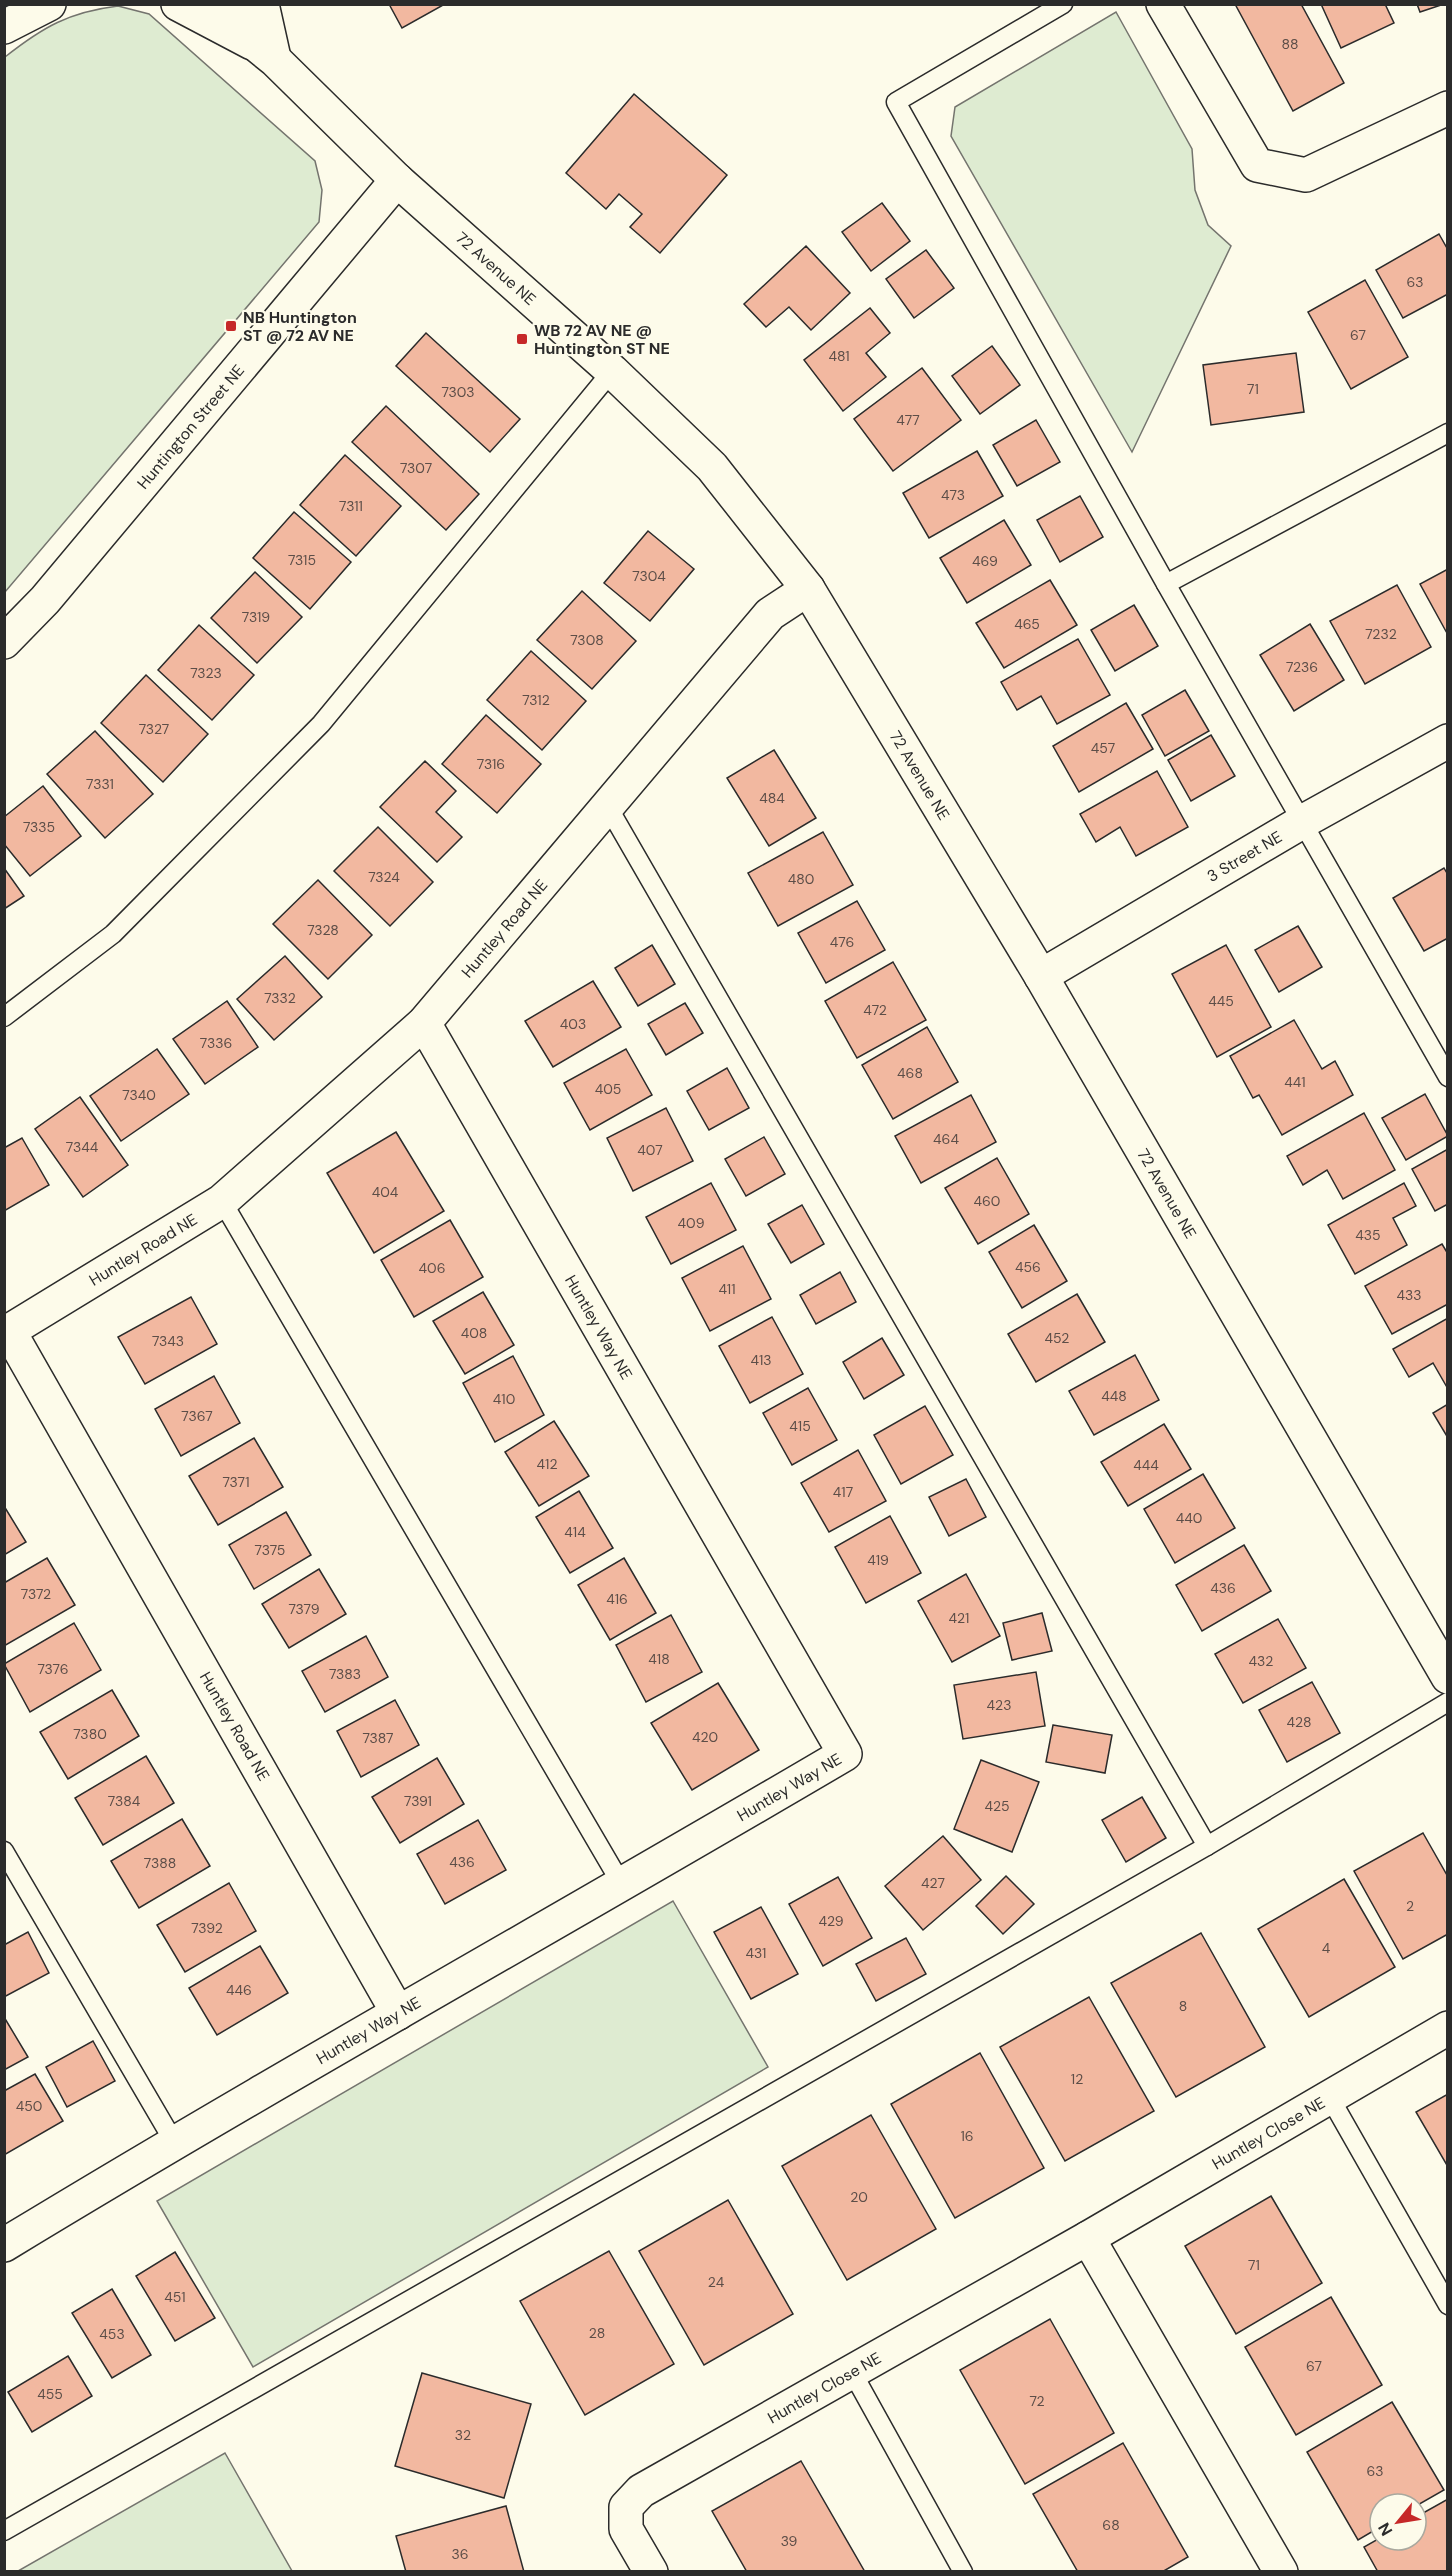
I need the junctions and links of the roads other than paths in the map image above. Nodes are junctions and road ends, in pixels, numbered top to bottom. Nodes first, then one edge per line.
1 (49, 4) edge
2 (178, 4) edge
3 (227, 4) edge
4 (262, 4) edge
5 (1063, 4) edge
6 (1163, 4) edge
7 (4, 27) edge
8 (267, 53) junction
9 (1448, 108) edge
10 (397, 180) junction
11 (612, 370) junction
12 (1448, 433) edge
13 (1166, 584) junction
14 (808, 589) junction
15 (4, 642) edge
16 (1448, 741) edge
17 (608, 807) junction
18 (1302, 822) junction
19 (1041, 976) junction
20 (4, 1017) edge
21 (424, 1023) junction
22 (1446, 1070) edge
23 (222, 1201) junction
24 (1448, 1677) edge
25 (1448, 1702) edge
26 (1208, 1846) junction
27 (4, 1851) edge
28 (622, 1885) junction
29 (399, 2013) junction
30 (1448, 2028) edge
31 (1329, 2096) junction
32 (174, 2142) junction
33 (1088, 2238) junction
34 (4, 2245) edge
35 (1448, 2305) edge
36 (851, 2370) junction
37 (4, 2531) edge
38 (651, 2571) edge
39 (963, 2571) edge
40 (1281, 2571) edge

1 - 7 street
2 - 8 street
3 - 8 street, 72 Avenue NE
4 - 8 street
5 - 13 lane
6 - 9 street
8 - 10 street, 72 Avenue NE
10 - 11 street, 72 Avenue NE
10 - 15 street, Huntington Street NE
11 - 14 street, 72 Avenue NE
11 - 20 lane
12 - 13 lane
13 - 18 lane
14 - 17 street, Huntley Road NE
14 - 19 street, 72 Avenue NE
16 - 18 street, 3 Street NE
17 - 21 street, Huntley Road NE
17 - 26 lane
18 - 19 street, 3 Street NE
18 - 22 lane
19 - 24 street, 72 Avenue NE
21 - 23 street, Huntley Road NE
21 - 28 street, Huntley Way NE
23 - 28 lane
23 - 29 street, Huntley Road NE
25 - 26 lane
26 - 37 lane
27 - 32 lane
28 - 29 street, Huntley Way NE
29 - 32 street, Huntley Way NE
30 - 31 street, Huntley Close NE
31 - 33 street, Huntley Close NE
31 - 35 lane
32 - 34 street, Huntley Way NE
33 - 36 street, Huntley Close NE
33 - 40 street
36 - 38 street, Huntley Close NE
36 - 39 lane

